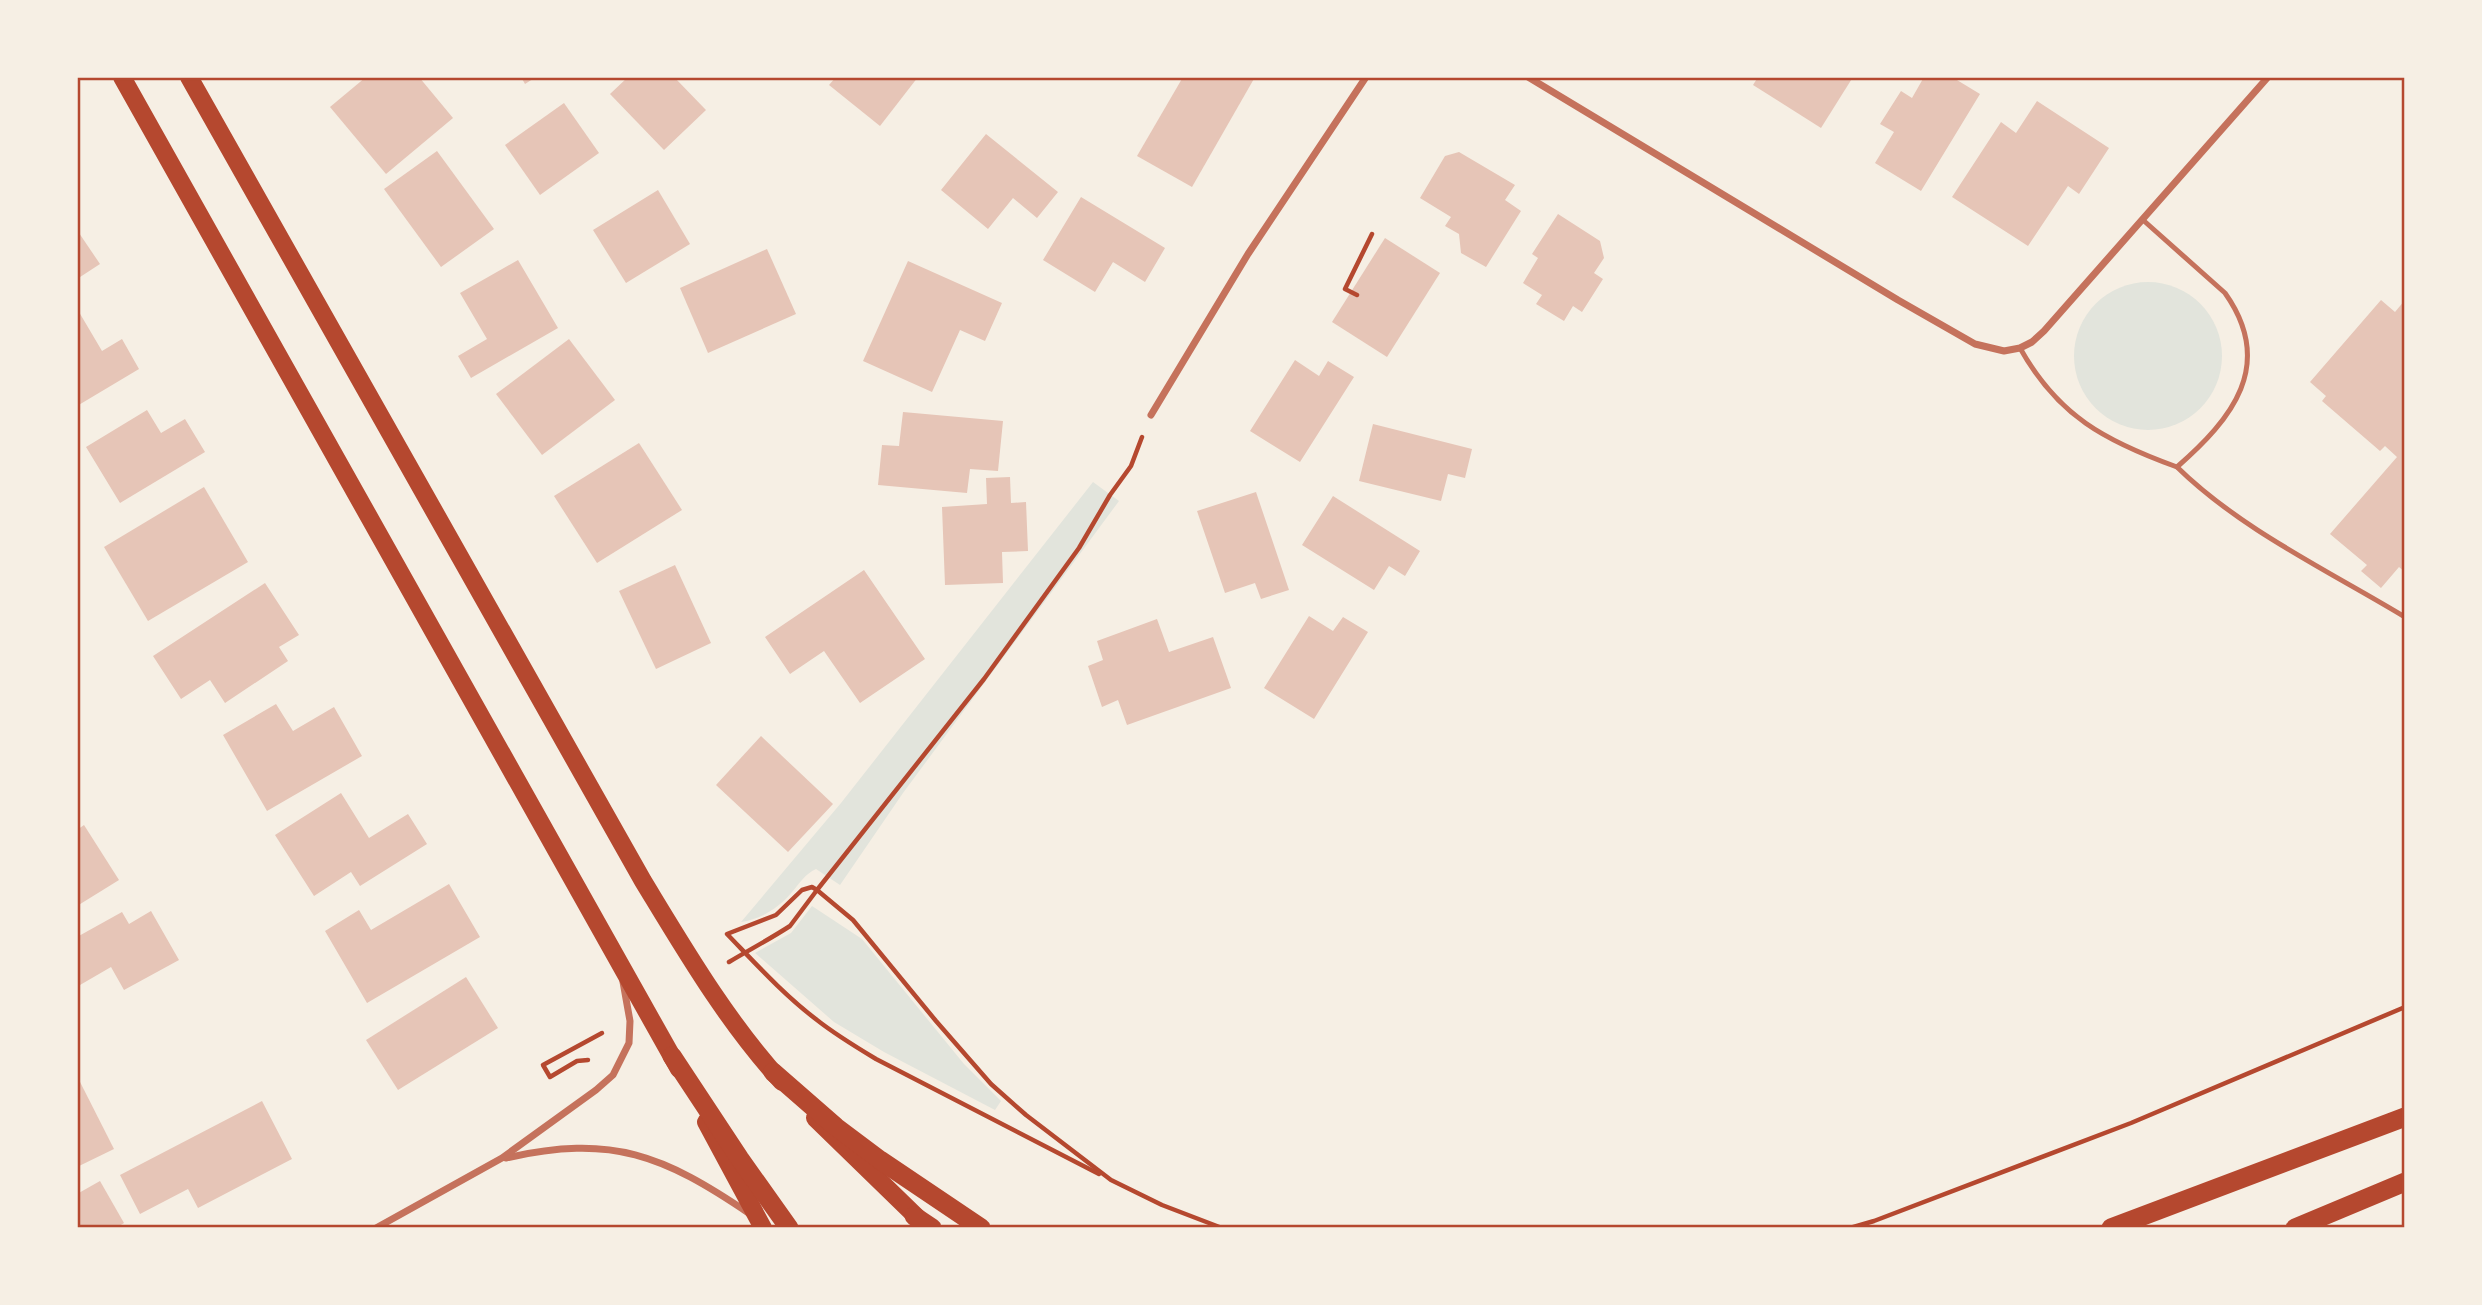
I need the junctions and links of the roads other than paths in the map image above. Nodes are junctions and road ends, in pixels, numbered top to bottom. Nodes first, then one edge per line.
1 (122, 77) edge
2 (189, 77) edge
3 (1366, 77) edge
4 (1528, 77) edge
5 (2268, 77) edge
6 (2143, 220) junction
7 (2020, 348) junction
8 (1151, 415) road end
9 (2176, 467) junction
10 (2405, 617) edge
11 (615, 956) junction
12 (671, 1056) junction
13 (773, 1072) junction
14 (2405, 1117) edge
15 (502, 1158) junction
16 (2405, 1182) edge
17 (760, 1223) edge
18 (925, 1224) edge
19 (376, 1228) edge
20 (789, 1228) edge
21 (981, 1228) edge
22 (2111, 1228) edge
23 (2295, 1228) edge

1 - 11 main road
2 - 13 main road
3 - 8 street
4 - 7 street
5 - 6 street
6 - 7 street
6 - 9 lane
7 - 9 lane
9 - 10 lane
11 - 12 main road
11 - 15 street
12 - 17 main road
12 - 20 highway
13 - 18 main road
13 - 21 highway
14 - 22 highway
15 - 17 street
15 - 19 street
16 - 23 highway

